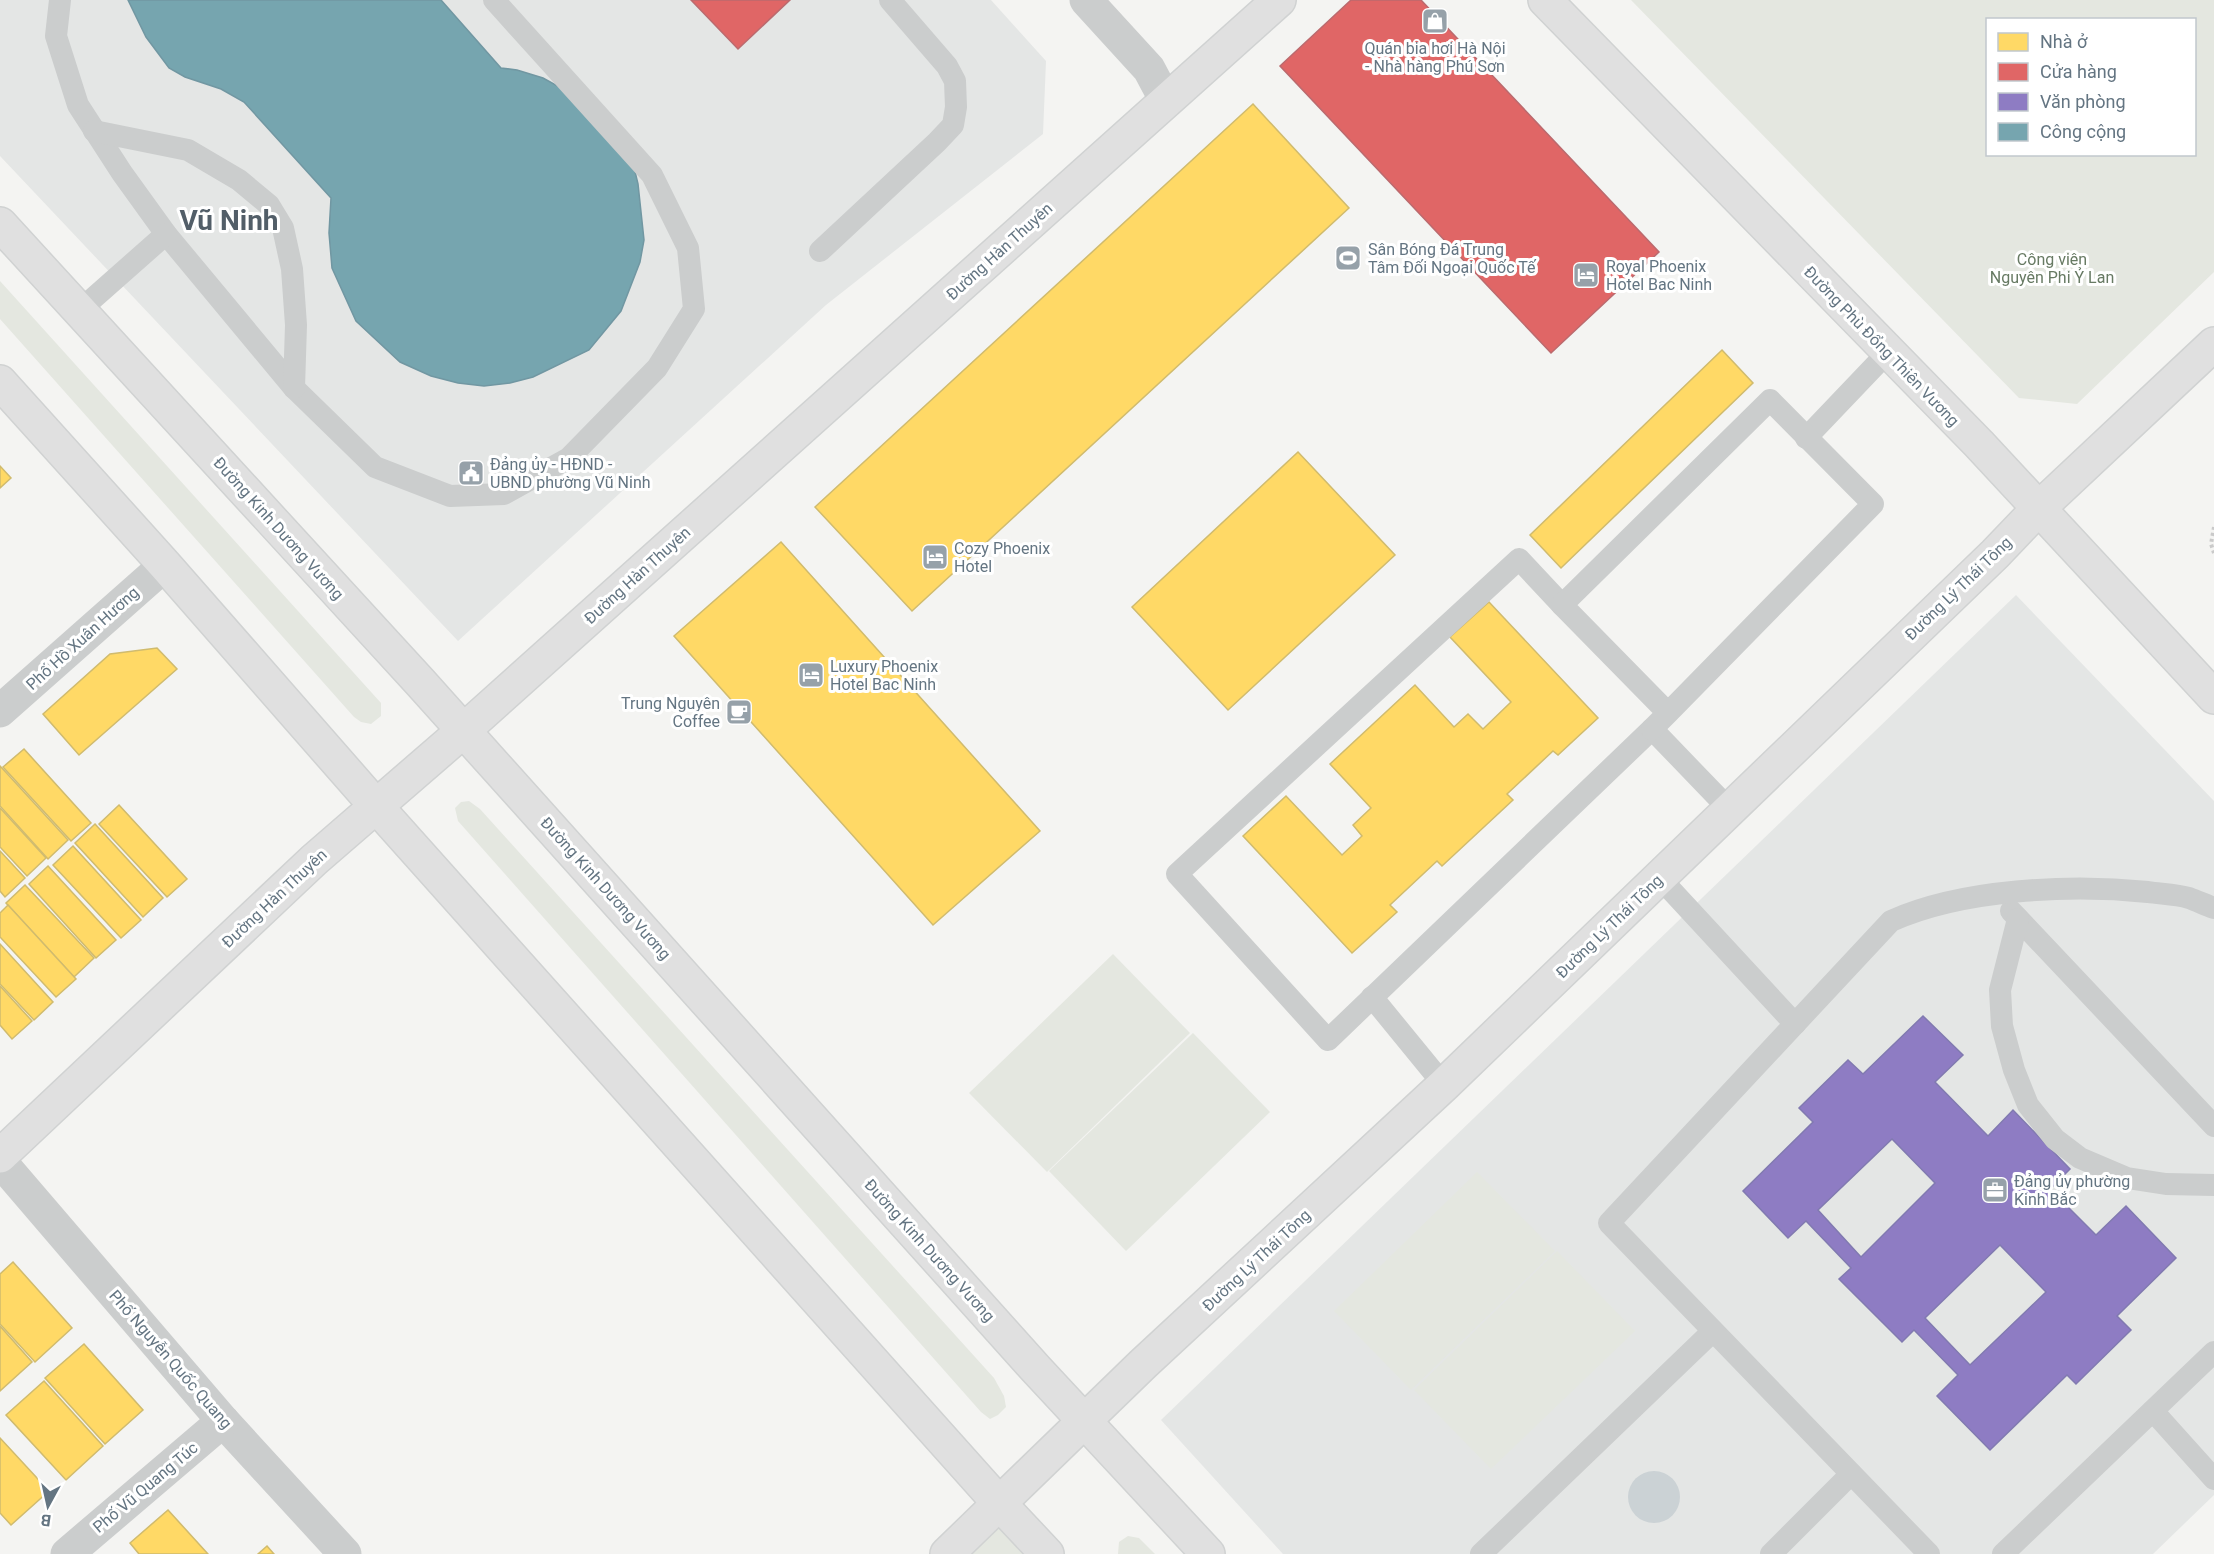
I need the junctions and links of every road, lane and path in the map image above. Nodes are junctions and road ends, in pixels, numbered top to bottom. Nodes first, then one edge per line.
1 (60, 0) edge
2 (494, 0) edge
3 (890, 0) edge
4 (1086, 0) edge
5 (1279, 0) edge
6 (1545, 0) edge
7 (1166, 101) junction
8 (94, 131) junction
9 (0, 224) edge
10 (166, 234) junction
11 (820, 250) dead end
12 (80, 310) junction
13 (2214, 344) edge
14 (1888, 352) junction
15 (0, 382) edge
16 (294, 388) junction
17 (1806, 438) junction
18 (2038, 508) junction
19 (2214, 527) edge
20 (2214, 553) edge
21 (165, 565) junction
22 (1562, 605) junction
23 (2214, 697) edge
24 (0, 711) edge
25 (1660, 721) junction
26 (463, 731) junction
27 (376, 806) junction
28 (1730, 810) junction
29 (1659, 877) junction
30 (1996, 895) junction
31 (2214, 909) edge
32 (2018, 919) junction
33 (1372, 997) junction
34 (1795, 1024) junction
35 (1444, 1085) junction
36 (2214, 1126) edge
37 (0, 1156) edge
38 (0, 1161) edge
39 (2214, 1185) edge
40 (1713, 1330) junction
41 (2214, 1352) edge
42 (2153, 1411) junction
43 (1084, 1420) junction
44 (223, 1421) junction
45 (1851, 1474) junction
46 (2214, 1479) edge
47 (999, 1503) junction
48 (66, 1554) edge
49 (345, 1554) edge
50 (947, 1554) edge
51 (1047, 1554) edge
52 (1208, 1554) edge
53 (1481, 1554) edge
54 (1771, 1554) edge
55 (1929, 1554) edge
56 (2003, 1554) edge

1 - 8 lane
2 - 16 lane
3 - 11 lane
4 - 7 street
5 - 7 street, Đường Hàn Thuyên
6 - 14 street, Đường Phù Đổng Thiên Vương
7 - 26 street, Đường Hàn Thuyên
8 - 10 lane
8 - 16 lane
9 - 12 street, Đường Kinh Dương Vương
10 - 12 lane
10 - 16 lane
12 - 26 street, Đường Kinh Dương Vương
13 - 18 street, Đường Lý Thái Tông
14 - 17 lane
14 - 18 street, Đường Phù Đổng Thiên Vương
15 - 21 street
17 - 22 lane
17 - 25 lane
18 - 23 street, Đường Phù Đổng Thiên Vương
18 - 28 street, Đường Lý Thái Tông
19 - 20 path
21 - 24 street, Phố Hồ Xuân Hương
21 - 27 street
22 - 25 lane
22 - 33 lane
25 - 28 lane
25 - 33 lane
26 - 27 street, Đường Hàn Thuyên
26 - 43 street, Đường Kinh Dương Vương
27 - 37 street, Đường Hàn Thuyên
27 - 47 street
28 - 29 street, Đường Lý Thái Tông
29 - 34 lane
29 - 35 street, Đường Lý Thái Tông
30 - 31 lane
30 - 32 lane
30 - 34 lane
32 - 36 lane
32 - 39 lane
33 - 35 lane
34 - 40 lane
35 - 43 street, Đường Lý Thái Tông
38 - 44 street, Phố Nguyễn Quốc Quang
40 - 45 lane
40 - 53 lane
41 - 42 lane
42 - 46 lane
42 - 56 lane
43 - 47 street, Đường Lý Thái Tông
43 - 52 street, Đường Kinh Dương Vương
44 - 48 street, Phố Vũ Quang Túc
44 - 49 street, Phố Nguyễn Quốc Quang
45 - 54 lane
45 - 55 lane
47 - 50 street, Đường Lý Thái Tông
47 - 51 street

